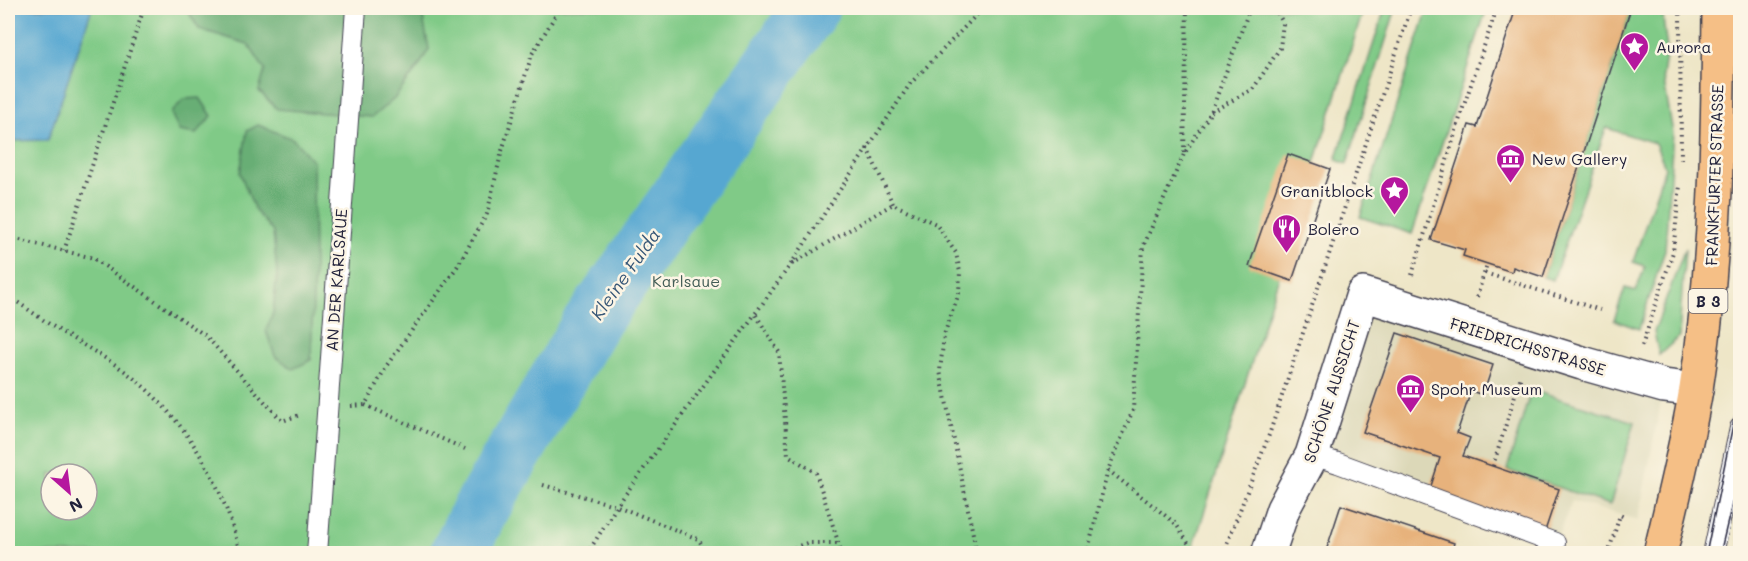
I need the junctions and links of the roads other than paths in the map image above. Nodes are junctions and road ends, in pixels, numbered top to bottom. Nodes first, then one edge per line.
1 (356, 8) edge
2 (1719, 8) edge
3 (1363, 294) joint
4 (1696, 390) junction
5 (1740, 428) edge
6 (1312, 455) junction
7 (1555, 543) dead end
8 (317, 554) edge
9 (1268, 554) edge
10 (1660, 554) edge
11 (1713, 554) edge

1 - 8 lane, AN DER KARLSAUE
2 - 4 main road, FRANKFURTER STRASSE / B 3
3 - 4 street, FRIEDRICHSSTRASSE
3 - 6 street, SCHÖNE AUSSICHT
4 - 10 main road, FRANKFURTER STRASSE / B 3
5 - 11 lane
6 - 7 lane
6 - 9 street, SCHÖNE AUSSICHT

